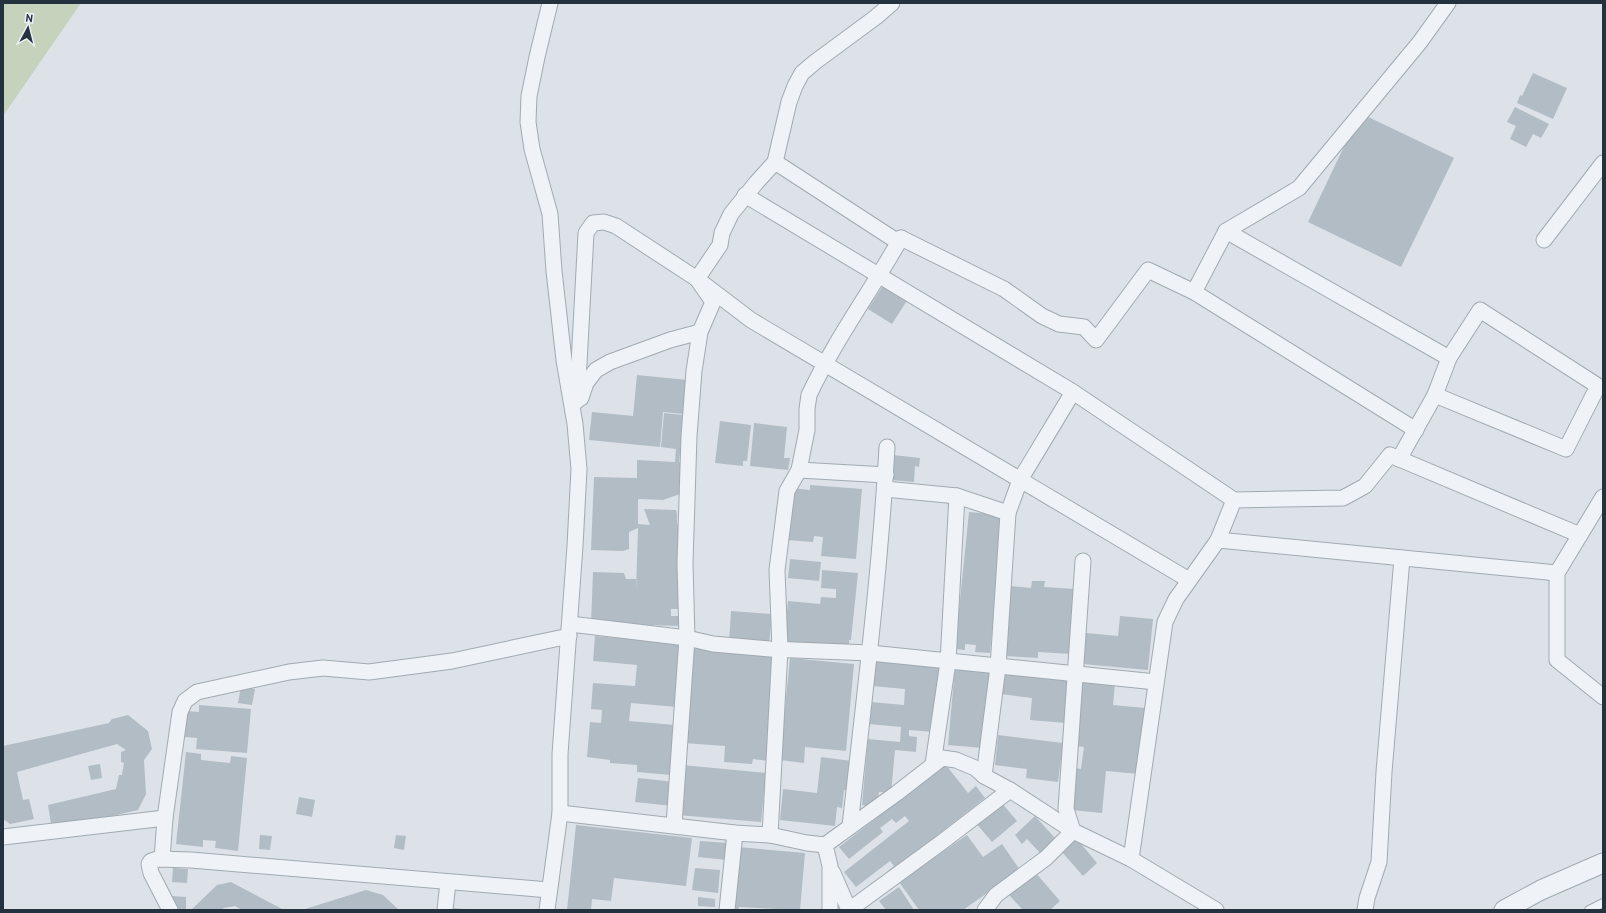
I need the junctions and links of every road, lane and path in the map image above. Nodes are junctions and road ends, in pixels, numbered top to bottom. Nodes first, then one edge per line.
1 (550, 3) edge
2 (892, 3) edge
3 (1448, 3) edge
4 (775, 162) junction
5 (1603, 163) edge
6 (745, 195) junction
7 (1226, 231) junction
8 (901, 238) junction
9 (1544, 240) dead end
10 (880, 275) junction
11 (697, 279) junction
12 (1194, 292) junction
13 (700, 332) junction
14 (1449, 358) junction
15 (825, 364) junction
16 (1073, 392) junction
17 (1436, 394) junction
18 (575, 424) junction
19 (1416, 430) junction
20 (887, 447) dead end
21 (1399, 459) junction
22 (799, 470) junction
23 (1020, 480) junction
24 (885, 482) junction
25 (957, 496) junction
26 (1603, 497) edge
27 (1234, 500) junction
28 (1008, 513) junction
29 (1580, 534) junction
30 (1218, 540) junction
31 (1402, 558) junction
32 (1083, 561) dead end
33 (1557, 573) junction
34 (1189, 580) junction
35 (569, 630) junction
36 (687, 638) junction
37 (780, 649) junction
38 (870, 653) junction
39 (948, 662) junction
40 (998, 667) junction
41 (1075, 675) junction
42 (1156, 682) junction
43 (1603, 696) edge
44 (933, 764) junction
45 (984, 776) junction
46 (1010, 790) junction
47 (560, 813) junction
48 (165, 818) junction
49 (674, 825) junction
50 (850, 826) junction
51 (1073, 831) junction
52 (735, 833) junction
53 (770, 835) junction
54 (3, 837) edge
55 (825, 844) junction
56 (162, 859) junction
57 (1131, 859) junction
58 (1603, 863) edge
59 (830, 866) junction
60 (448, 882) junction
61 (549, 890) junction
62 (1603, 903) edge
63 (170, 910) edge
64 (445, 910) edge
65 (547, 910) edge
66 (727, 910) edge
67 (830, 910) edge
68 (985, 910) edge
69 (1216, 910) edge
70 (1366, 910) edge
71 (1504, 910) edge
72 (1589, 910) edge

1 - 18 street
2 - 4 street
3 - 7 street
4 - 6 street
4 - 8 street
5 - 9 street
6 - 10 street
6 - 11 street
7 - 12 street
7 - 14 street
8 - 10 street
8 - 12 street
10 - 15 street
10 - 16 street
11 - 13 street
11 - 15 street
11 - 18 street
12 - 19 street
13 - 18 street
13 - 36 street
14 - 17 street
14 - 17 street
15 - 22 street
15 - 23 street
16 - 23 street
16 - 27 street
17 - 19 street
18 - 35 street
19 - 21 street
20 - 24 street
21 - 27 street
21 - 29 street
22 - 24 street
22 - 37 street
23 - 28 street
23 - 34 street
24 - 25 street
24 - 38 street
25 - 28 street
25 - 39 street
26 - 29 street
27 - 30 street
28 - 40 street
29 - 33 street
30 - 31 street
30 - 34 street
31 - 33 street
31 - 70 street
32 - 41 street
33 - 43 street
34 - 42 street
35 - 36 street
35 - 47 street
35 - 48 street
36 - 37 street
36 - 49 street
37 - 38 street
37 - 53 street
38 - 39 street
38 - 50 street
39 - 40 street
39 - 44 street
40 - 41 street
40 - 45 street
41 - 42 street
41 - 51 street
42 - 57 street
44 - 45 street
44 - 50 street
45 - 46 street
46 - 51 street
46 - 59 street
47 - 49 street
47 - 61 street
48 - 54 street
48 - 56 street
49 - 52 street
50 - 55 street
51 - 57 street
51 - 68 street
52 - 53 street
52 - 66 street
53 - 55 street
55 - 59 street
56 - 60 street
56 - 63 street
57 - 69 street
58 - 71 street
59 - 67 street
60 - 61 street
60 - 64 street
61 - 65 street
62 - 72 lane

